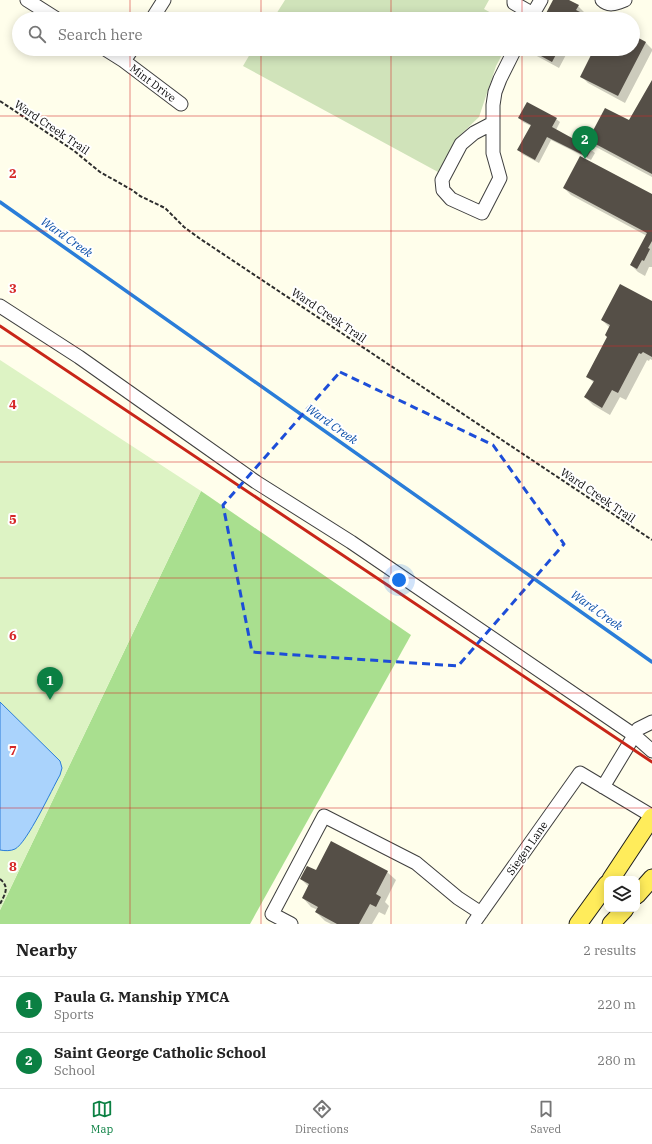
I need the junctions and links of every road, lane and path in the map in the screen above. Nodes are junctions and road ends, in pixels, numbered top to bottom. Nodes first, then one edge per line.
1 (27, 0) edge
2 (164, 0) edge
3 (514, 0) edge
4 (541, 0) edge
5 (602, 0) edge
6 (625, 0) edge
7 (46, 12) edge
8 (156, 12) edge
9 (526, 12) edge
10 (534, 12) edge
11 (115, 56) edge
12 (128, 56) edge
13 (512, 56) edge
14 (124, 62) junction
15 (0, 101) edge
16 (181, 104) dead end
17 (493, 123) junction
18 (0, 306) edge
19 (652, 540) edge
20 (652, 722) edge
21 (634, 735) junction
22 (652, 751) edge
23 (603, 786) junction
24 (652, 817) edge
25 (613, 876) edge
26 (0, 878) edge
27 (651, 880) edge
28 (604, 889) edge
29 (640, 892) edge
30 (0, 904) edge
31 (622, 912) edge
32 (477, 919) edge
33 (291, 924) edge
34 (578, 924) edge
35 (611, 924) edge

1 - 7 street
2 - 8 street
3 - 9 street
4 - 10 street
5 - 6 street
11 - 14 street, Mint Drive
12 - 14 street
13 - 17 street
14 - 16 street, Mint Drive
15 - 19 path, Ward Creek Trail
17 - 17 street
18 - 21 street
20 - 21 street
21 - 22 street
21 - 23 street
23 - 24 street
23 - 32 street, Siegen Lane
24 - 25 main road
26 - 30 path
27 - 29 main road
28 - 34 main road
31 - 35 main road
32 - 33 street

